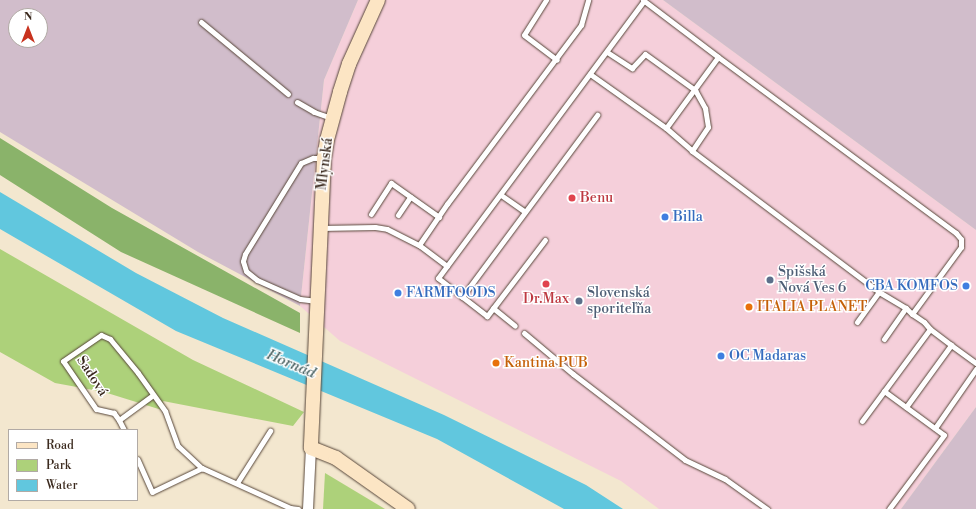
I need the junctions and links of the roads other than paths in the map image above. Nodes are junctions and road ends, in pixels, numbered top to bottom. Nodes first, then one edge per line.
1 (378, 0) edge
2 (546, 0) edge
3 (588, 0) edge
4 (643, 1) edge
5 (201, 22) dead end
6 (607, 52) junction
7 (718, 57) junction
8 (557, 60) junction
9 (590, 74) junction
10 (695, 90) junction
11 (288, 94) dead end
12 (297, 102) dead end
13 (597, 114) dead end
14 (332, 118) junction
15 (666, 128) junction
16 (692, 151) junction
17 (324, 158) junction
18 (502, 194) junction
19 (410, 197) junction
20 (525, 212) junction
21 (371, 214) dead end
22 (398, 215) dead end
23 (439, 217) junction
24 (321, 228) junction
25 (545, 240) dead end
26 (419, 245) junction
27 (447, 266) junction
28 (879, 292) junction
29 (462, 297) junction
30 (318, 301) junction
31 (493, 308) junction
32 (906, 308) junction
33 (912, 314) junction
34 (857, 322) dead end
35 (515, 326) dead end
36 (930, 329) junction
37 (524, 333) dead end
38 (884, 339) dead end
39 (951, 345) junction
40 (976, 363) edge
41 (976, 369) edge
42 (884, 392) junction
43 (153, 395) junction
44 (906, 407) junction
45 (120, 420) junction
46 (862, 421) dead end
47 (935, 428) junction
48 (124, 429) edge
49 (270, 431) dead end
50 (311, 448) junction
51 (138, 461) edge
52 (202, 468) junction
53 (237, 483) junction
54 (298, 509) edge
55 (308, 509) edge
56 (408, 509) edge
57 (767, 509) edge
58 (889, 509) edge

1 - 14 street, Mlynská
2 - 8 lane
3 - 8 lane
4 - 6 lane
4 - 7 lane
5 - 11 lane
6 - 9 lane
6 - 10 lane
7 - 10 lane
7 - 33 lane
8 - 23 lane
9 - 15 lane
9 - 18 lane
10 - 15 lane
10 - 16 lane
12 - 14 lane
13 - 20 lane
14 - 17 street, Mlynská
15 - 16 lane
16 - 28 lane
17 - 24 street, Mlynská
17 - 30 lane
18 - 20 lane
18 - 27 lane
19 - 21 lane
19 - 22 lane
19 - 23 lane
20 - 29 lane
23 - 26 lane
24 - 26 lane
24 - 30 street, Mlynská
25 - 31 lane
26 - 27 lane
27 - 29 lane
28 - 32 lane
28 - 34 lane
29 - 31 lane
30 - 50 street, Mlynská
31 - 35 lane
32 - 33 lane
32 - 38 lane
33 - 36 lane
36 - 39 lane
36 - 42 lane
37 - 57 lane
39 - 40 lane
39 - 44 lane
41 - 47 lane
42 - 44 lane
42 - 46 lane
43 - 45 lane
43 - 45 lane, Sadová
43 - 52 lane, Sadová
44 - 47 lane
45 - 48 lane
47 - 58 lane
49 - 53 lane
50 - 55 street
50 - 56 street
51 - 52 lane
52 - 53 lane, Sadová
53 - 54 lane, Sadová

